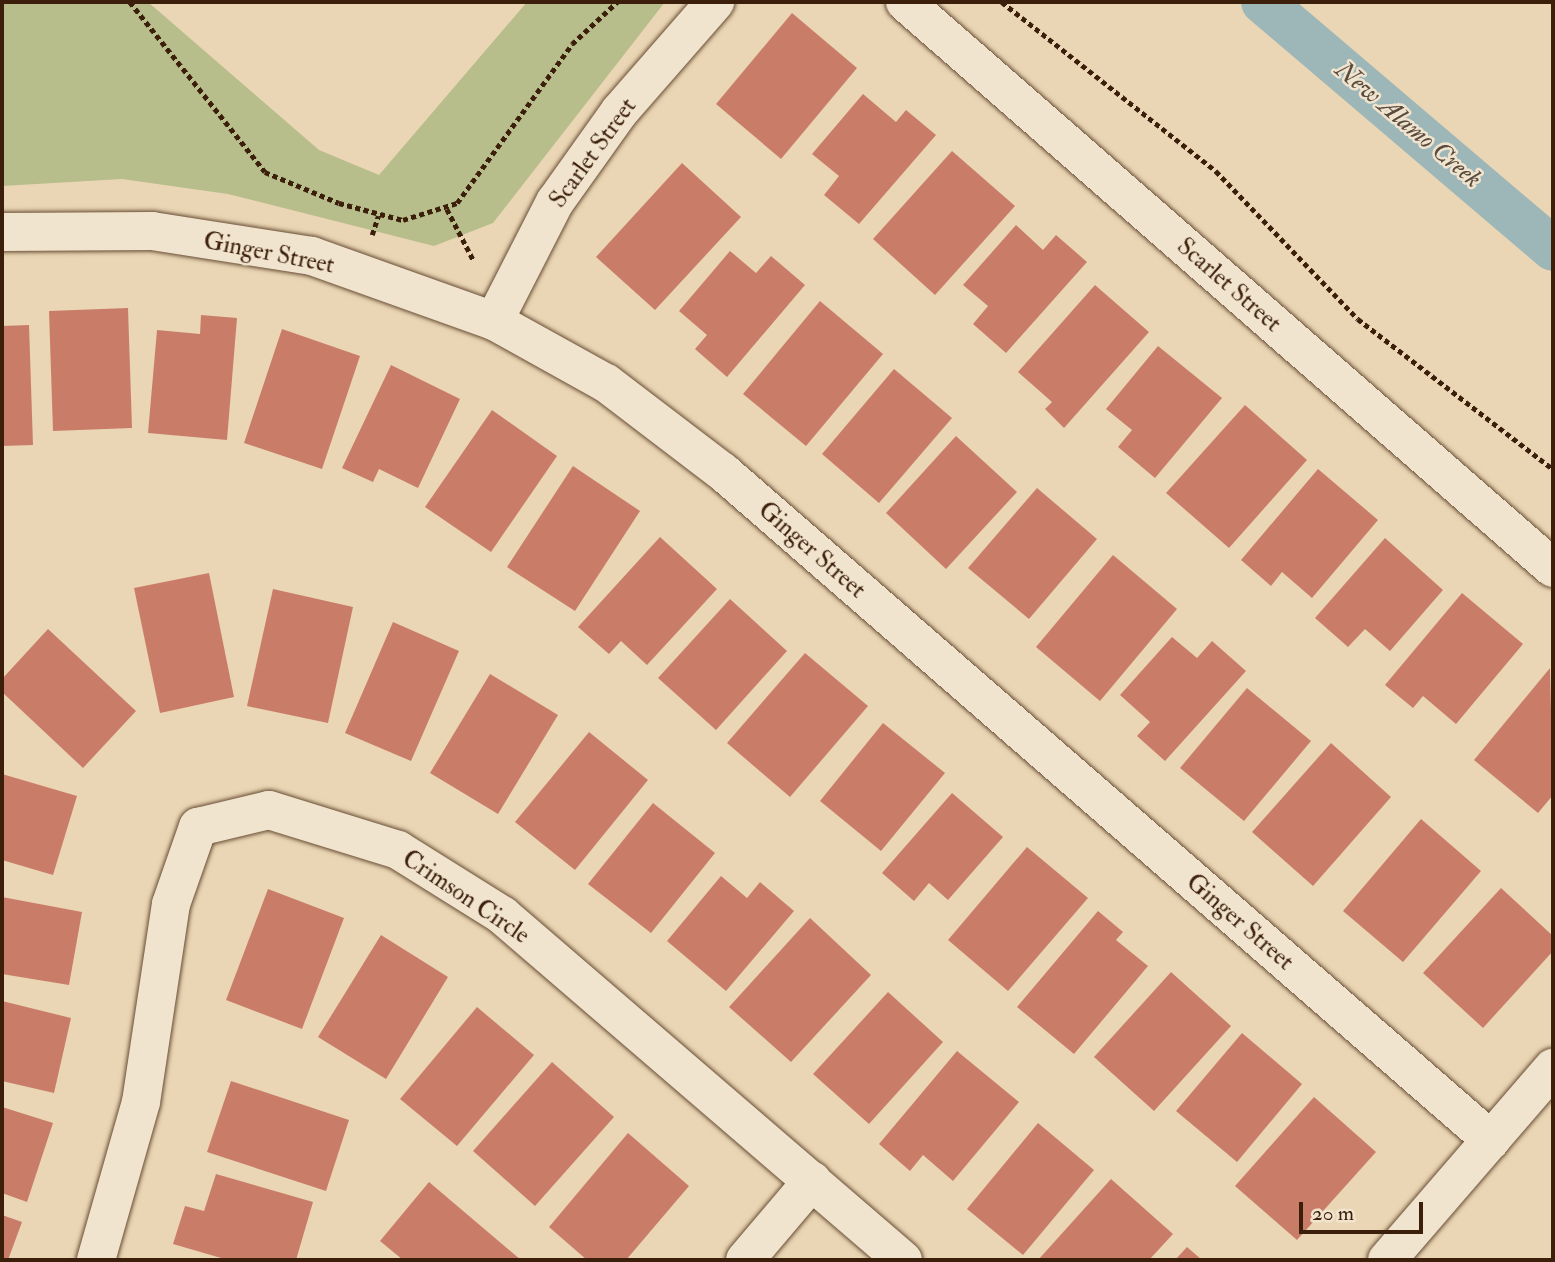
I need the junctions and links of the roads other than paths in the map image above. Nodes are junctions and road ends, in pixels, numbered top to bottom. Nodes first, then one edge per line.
1 (715, 2) edge
2 (905, 2) edge
3 (2, 232) edge
4 (494, 321) junction
5 (1553, 568) edge
6 (1553, 1068) edge
7 (1491, 1140) junction
8 (812, 1181) junction
9 (96, 1260) edge
10 (745, 1260) edge
11 (903, 1260) edge
12 (1387, 1260) edge

1 - 4 street, Scarlet Street
2 - 5 street, Scarlet Street
3 - 4 street, Ginger Street
4 - 7 street, Ginger Street
6 - 7 street
7 - 12 street
8 - 9 street, Crimson Circle
8 - 10 street
8 - 11 street, Crimson Circle

